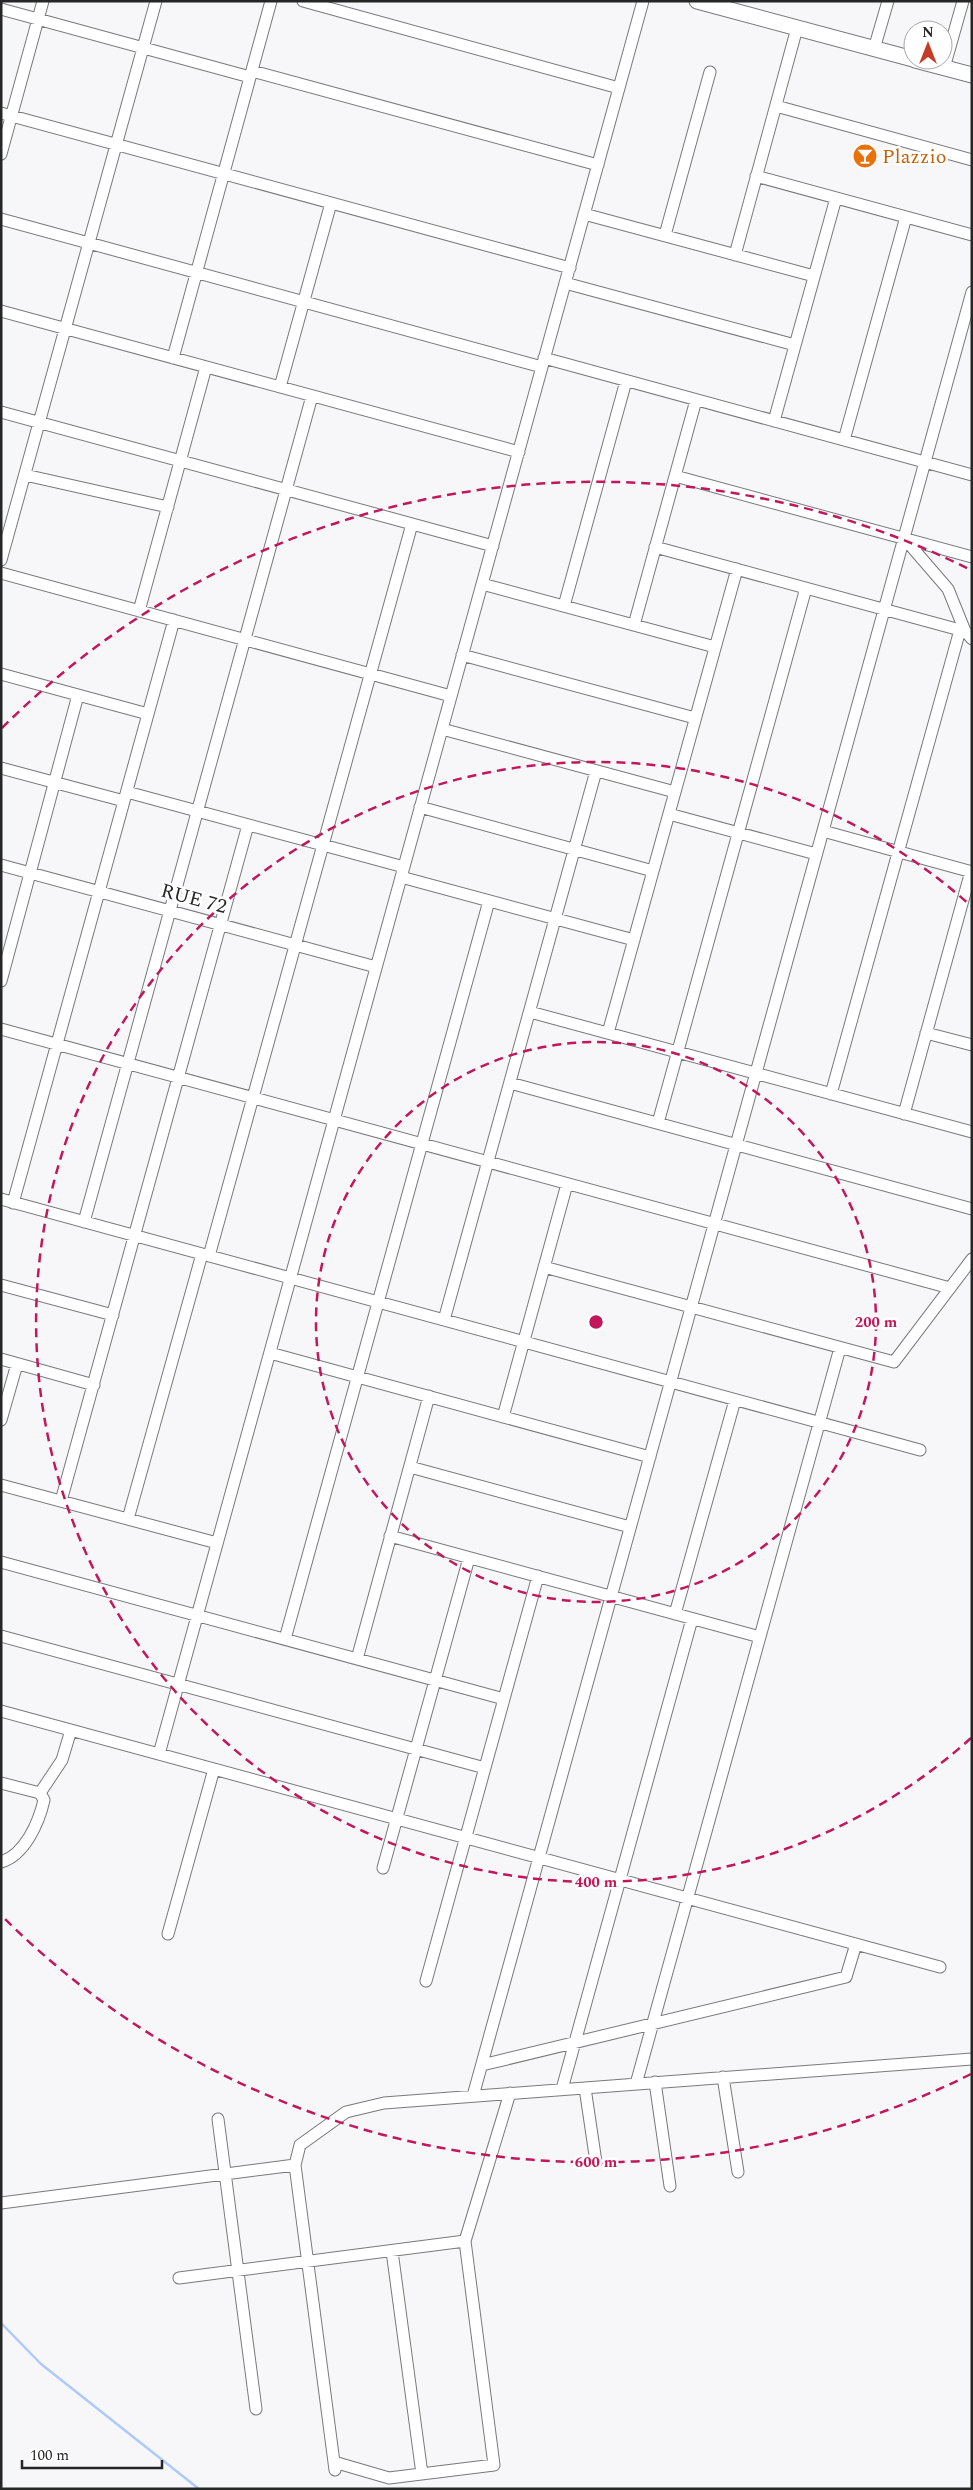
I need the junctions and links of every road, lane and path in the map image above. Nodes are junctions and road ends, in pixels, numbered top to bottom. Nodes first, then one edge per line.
1 (43, 1) edge
2 (156, 1) edge
3 (271, 1) edge
4 (302, 1) edge
5 (643, 1) edge
6 (696, 1) edge
7 (888, 1) edge
8 (963, 1) edge
9 (1, 9) edge
10 (38, 20) junction
11 (797, 28) junction
12 (953, 36) edge
13 (143, 48) junction
14 (874, 49) junction
15 (903, 57) edge
16 (952, 70) edge
17 (710, 72) dead end
18 (251, 74) junction
19 (972, 75) edge
20 (619, 88) junction
21 (776, 106) junction
22 (7, 114) edge
23 (116, 144) junction
24 (1, 154) edge
25 (972, 160) edge
26 (598, 166) junction
27 (224, 173) junction
28 (756, 176) junction
29 (836, 198) junction
30 (331, 203) junction
31 (584, 214) junction
32 (906, 217) junction
33 (1, 219) edge
34 (972, 235) edge
35 (665, 236) junction
36 (89, 243) junction
37 (735, 255) junction
38 (570, 268) junction
39 (196, 272) junction
40 (814, 276) junction
41 (565, 283) junction
42 (972, 292) edge
43 (304, 302) junction
44 (1, 311) edge
45 (65, 328) junction
46 (795, 345) junction
47 (172, 358) junction
48 (543, 362) junction
49 (206, 367) junction
50 (626, 381) junction
51 (280, 387) junction
52 (312, 396) junction
53 (696, 400) junction
54 (1, 412) edge
55 (774, 421) junction
56 (40, 422) junction
57 (844, 440) junction
58 (519, 452) junction
59 (180, 460) junction
60 (925, 462) junction
61 (25, 475) junction
62 (972, 475) edge
63 (675, 476) junction
64 (286, 489) junction
65 (168, 507) junction
66 (412, 524) junction
67 (904, 538) junction
68 (493, 546) junction
69 (655, 547) junction
70 (972, 557) edge
71 (1, 560) edge
72 (737, 569) junction
73 (1, 573) edge
74 (482, 584) junction
75 (806, 588) junction
76 (564, 606) junction
77 (884, 609) junction
78 (139, 611) junction
79 (174, 620) junction
80 (634, 625) junction
81 (972, 639) edge
82 (244, 640) junction
83 (715, 647) junction
84 (462, 655) junction
85 (1, 674) edge
86 (370, 674) junction
87 (78, 695) junction
88 (451, 696) junction
89 (148, 714) junction
90 (696, 718) junction
91 (442, 729) junction
92 (1, 768) edge
93 (596, 771) junction
94 (55, 782) junction
95 (675, 792) junction
96 (125, 796) junction
97 (420, 807) junction
98 (197, 811) junction
99 (669, 814) junction
100 (248, 825) junction
101 (823, 831) junction
102 (738, 833) junction
103 (323, 845) junction
104 (575, 849) junction
105 (898, 852) junction
106 (816, 854) junction
107 (1, 865) edge
108 (653, 871) junction
109 (403, 872) junction
110 (971, 872) edge
111 (30, 873) junction
112 (99, 892) junction
113 (489, 900) junction
114 (170, 911) junction
115 (556, 919) junction
116 (221, 925) junction
117 (634, 940) junction
118 (295, 945) junction
119 (376, 967) junction
120 (1, 981) edge
121 (530, 1012) junction
122 (1, 1029) edge
123 (608, 1033) junction
124 (926, 1033) junction
125 (57, 1044) junction
126 (972, 1045) edge
127 (678, 1052) junction
128 (127, 1063) junction
129 (756, 1073) junction
130 (178, 1077) junction
131 (510, 1083) junction
132 (832, 1094) junction
133 (253, 1098) junction
134 (904, 1114) junction
135 (334, 1120) junction
136 (658, 1123) junction
137 (972, 1132) edge
138 (422, 1144) junction
139 (736, 1145) junction
140 (488, 1162) junction
141 (567, 1184) junction
142 (1, 1199) edge
143 (13, 1203) junction
144 (972, 1209) edge
145 (84, 1222) junction
146 (714, 1224) junction
147 (135, 1236) junction
148 (206, 1255) junction
149 (972, 1259) edge
150 (544, 1267) junction
151 (966, 1274) edge
152 (290, 1278) junction
153 (1, 1285) edge
154 (950, 1288) junction
155 (378, 1302) junction
156 (691, 1307) junction
157 (113, 1315) junction
158 (444, 1320) junction
159 (524, 1342) junction
160 (840, 1348) junction
161 (270, 1353) junction
162 (1, 1359) edge
163 (17, 1364) junction
164 (357, 1377) junction
165 (670, 1382) junction
166 (94, 1385) junction
167 (429, 1396) junction
168 (734, 1400) junction
169 (503, 1417) junction
170 (1, 1420) edge
171 (819, 1422) junction
172 (920, 1450) dead end
173 (650, 1457) junction
174 (410, 1467) junction
175 (1, 1485) edge
176 (61, 1501) junction
177 (128, 1520) junction
178 (630, 1527) junction
179 (390, 1536) junction
180 (217, 1544) junction
181 (469, 1558) junction
182 (1, 1562) edge
183 (538, 1576) junction
184 (611, 1596) junction
185 (675, 1614) junction
186 (197, 1615) junction
187 (692, 1619) junction
188 (1, 1636) edge
189 (760, 1637) junction
190 (285, 1639) junction
191 (357, 1659) junction
192 (435, 1680) junction
193 (178, 1685) junction
194 (504, 1699) junction
195 (1, 1711) edge
196 (71, 1730) junction
197 (416, 1750) junction
198 (159, 1754) junction
199 (485, 1768) junction
200 (214, 1769) junction
201 (1, 1783) edge
202 (40, 1793) junction
203 (397, 1819) junction
204 (466, 1838) junction
205 (539, 1858) junction
206 (1, 1862) edge
207 (383, 1868) dead end
208 (620, 1880) junction
209 (687, 1898) junction
210 (168, 1934) dead end
211 (856, 1944) junction
212 (940, 1967) dead end
213 (426, 1981) dead end
214 (653, 2024) junction
215 (575, 2042) junction
216 (972, 2059) edge
217 (482, 2065) junction
218 (723, 2077) junction
219 (656, 2082) junction
220 (636, 2084) junction
221 (585, 2088) junction
222 (562, 2089) junction
223 (510, 2093) junction
224 (473, 2096) junction
225 (218, 2119) dead end
226 (596, 2162) dead end
227 (295, 2165) junction
228 (738, 2172) dead end
229 (225, 2174) junction
230 (670, 2186) dead end
231 (1, 2203) edge
232 (465, 2241) junction
233 (392, 2250) junction
234 (308, 2262) junction
235 (238, 2271) junction
236 (179, 2278) dead end
237 (256, 2409) dead end
238 (422, 2474) junction

1 - 10 street
2 - 13 street
3 - 18 street
4 - 20 street
5 - 20 street
6 - 11 main road
7 - 14 street
8 - 12 street
9 - 10 street
10 - 13 street
10 - 22 street
11 - 14 main road
11 - 21 street
13 - 18 street
13 - 23 street
14 - 15 main road
16 - 19 main road
17 - 35 street
18 - 26 street
18 - 27 street
20 - 26 street
21 - 25 street
21 - 28 street
22 - 23 street
22 - 24 street
23 - 27 street
23 - 36 street
26 - 31 street
27 - 30 street
27 - 39 street
28 - 29 street
28 - 37 street
29 - 32 street
29 - 40 street
30 - 38 street
30 - 43 street
31 - 35 street
31 - 38 street
32 - 34 street
32 - 57 street
33 - 36 street
35 - 37 street
36 - 39 street
36 - 45 street
37 - 40 street
38 - 41 street
39 - 43 street
39 - 47 street
40 - 46 street
41 - 46 street
41 - 48 street
42 - 60 street
43 - 48 street
43 - 51 street
44 - 45 street
45 - 47 street
45 - 56 street
46 - 55 street
47 - 49 street
48 - 50 street
48 - 58 street
49 - 51 street
49 - 59 street
50 - 53 street
50 - 76 street
51 - 52 street
52 - 58 street
52 - 64 street
53 - 55 street
53 - 63 street
54 - 56 street
55 - 57 street
56 - 59 street
56 - 61 street
57 - 60 street
58 - 68 street
59 - 64 street
59 - 65 street
60 - 62 street
60 - 67 street
61 - 65 street
61 - 71 street
63 - 67 street
63 - 69 street
64 - 66 street
64 - 82 street
65 - 78 street
66 - 68 street
66 - 86 street
67 - 70 street
67 - 77 street
67 - 81 street
68 - 74 street
69 - 72 street
69 - 80 street
72 - 75 street
72 - 83 street
73 - 78 street
74 - 76 street
74 - 84 street
75 - 77 street
75 - 102 street
76 - 80 street
77 - 101 street
77 - 105 street
78 - 79 street
79 - 82 street
79 - 89 street
80 - 83 street
82 - 86 street
82 - 98 street
83 - 90 street
84 - 88 street
84 - 90 street
85 - 87 street
86 - 88 street
86 - 103 street
87 - 89 street
87 - 94 street
88 - 91 street
89 - 96 street
90 - 95 street
91 - 93 street
91 - 97 street
92 - 94 street
93 - 95 street
93 - 104 street
94 - 96 street
94 - 111 street
95 - 99 street
96 - 98 street
96 - 112 street
97 - 104 street
97 - 109 street
98 - 100 street
98 - 114 street
99 - 102 street
99 - 108 street
100 - 103 street
100 - 116 street
101 - 105 street
101 - 106 street
102 - 106 street
102 - 127 street
103 - 109 street
103 - 118 street
104 - 108 street
104 - 115 street
105 - 110 street
105 - 132 street
106 - 129 street
107 - 111 street, RUE 72
108 - 117 street
109 - 113 street
109 - 119 street
110 - 124 street
111 - 112 street, RUE 72
111 - 120 street
112 - 114 street, RUE 72
112 - 125 street
113 - 115 street
113 - 138 street
114 - 116 street, RUE 72
114 - 128 street
115 - 117 street
115 - 121 street
116 - 118 street, RUE 72
116 - 130 street
117 - 123 street
118 - 119 street, RUE 72
118 - 133 street
119 - 135 street
121 - 123 street
121 - 131 street
122 - 125 street
123 - 127 street
124 - 126 street
124 - 134 street
125 - 128 street
125 - 143 street
127 - 129 street
127 - 136 street
128 - 130 street
128 - 145 street
129 - 132 street
129 - 139 street
130 - 133 street
130 - 147 street
131 - 136 street
131 - 140 street
132 - 134 street
133 - 135 street
133 - 148 street
134 - 137 street
135 - 138 street
135 - 152 street
136 - 139 street
138 - 140 street
138 - 155 street
139 - 144 street
139 - 146 street
140 - 141 street
140 - 158 street
141 - 146 street
141 - 150 street
142 - 143 street
143 - 145 street
145 - 147 street
146 - 154 street
146 - 156 street
147 - 148 street
147 - 157 street
148 - 152 street
148 - 177 street
149 - 151 street
150 - 156 street
150 - 159 street
151 - 154 street
152 - 155 street
152 - 161 street
153 - 157 street
154 - 160 street
155 - 158 street
155 - 164 street
156 - 160 street
156 - 165 street
157 - 166 street
158 - 159 street
159 - 165 street
159 - 169 street
160 - 171 street
161 - 164 street
161 - 180 street
162 - 163 street
163 - 166 street
163 - 170 street
164 - 167 street
164 - 190 street
165 - 168 street
165 - 173 street
166 - 176 street
167 - 169 street
167 - 174 street
168 - 171 street
168 - 185 street
169 - 173 street
171 - 172 street
171 - 189 street
173 - 178 street
174 - 178 street
174 - 179 street
175 - 176 street
176 - 177 street
177 - 180 street
178 - 184 street
179 - 181 street
179 - 191 street
180 - 186 street
181 - 183 street
181 - 192 street
182 - 186 street
183 - 184 street
183 - 194 street
184 - 185 street
184 - 205 street
185 - 187 street
186 - 190 street
186 - 193 street
187 - 189 street
187 - 208 street
188 - 193 street
189 - 209 street
190 - 191 street
191 - 192 street
192 - 194 street
192 - 197 street
193 - 197 street
193 - 198 street
194 - 199 street
195 - 196 street
196 - 198 street
196 - 202 street
197 - 199 street
197 - 203 street
198 - 200 street
199 - 204 street
200 - 203 street
200 - 210 street
201 - 202 street
202 - 206 street
203 - 204 street
203 - 207 street
204 - 205 street
204 - 213 street
205 - 208 street
205 - 217 street
208 - 209 street
208 - 215 street
209 - 211 street
209 - 214 street
211 - 212 street
211 - 214 street
214 - 215 street
214 - 220 street
215 - 217 street
215 - 222 street
216 - 218 street
217 - 224 street
218 - 219 street
218 - 228 street
219 - 220 street
219 - 230 street
220 - 221 street
221 - 222 street
221 - 226 street
222 - 223 street
223 - 224 street
223 - 232 street
224 - 227 street
225 - 229 street
227 - 229 street
227 - 234 street
229 - 231 street
229 - 235 street
232 - 233 street
232 - 238 street
233 - 234 street
233 - 238 street
234 - 235 street
234 - 238 street
235 - 236 street
235 - 237 street

